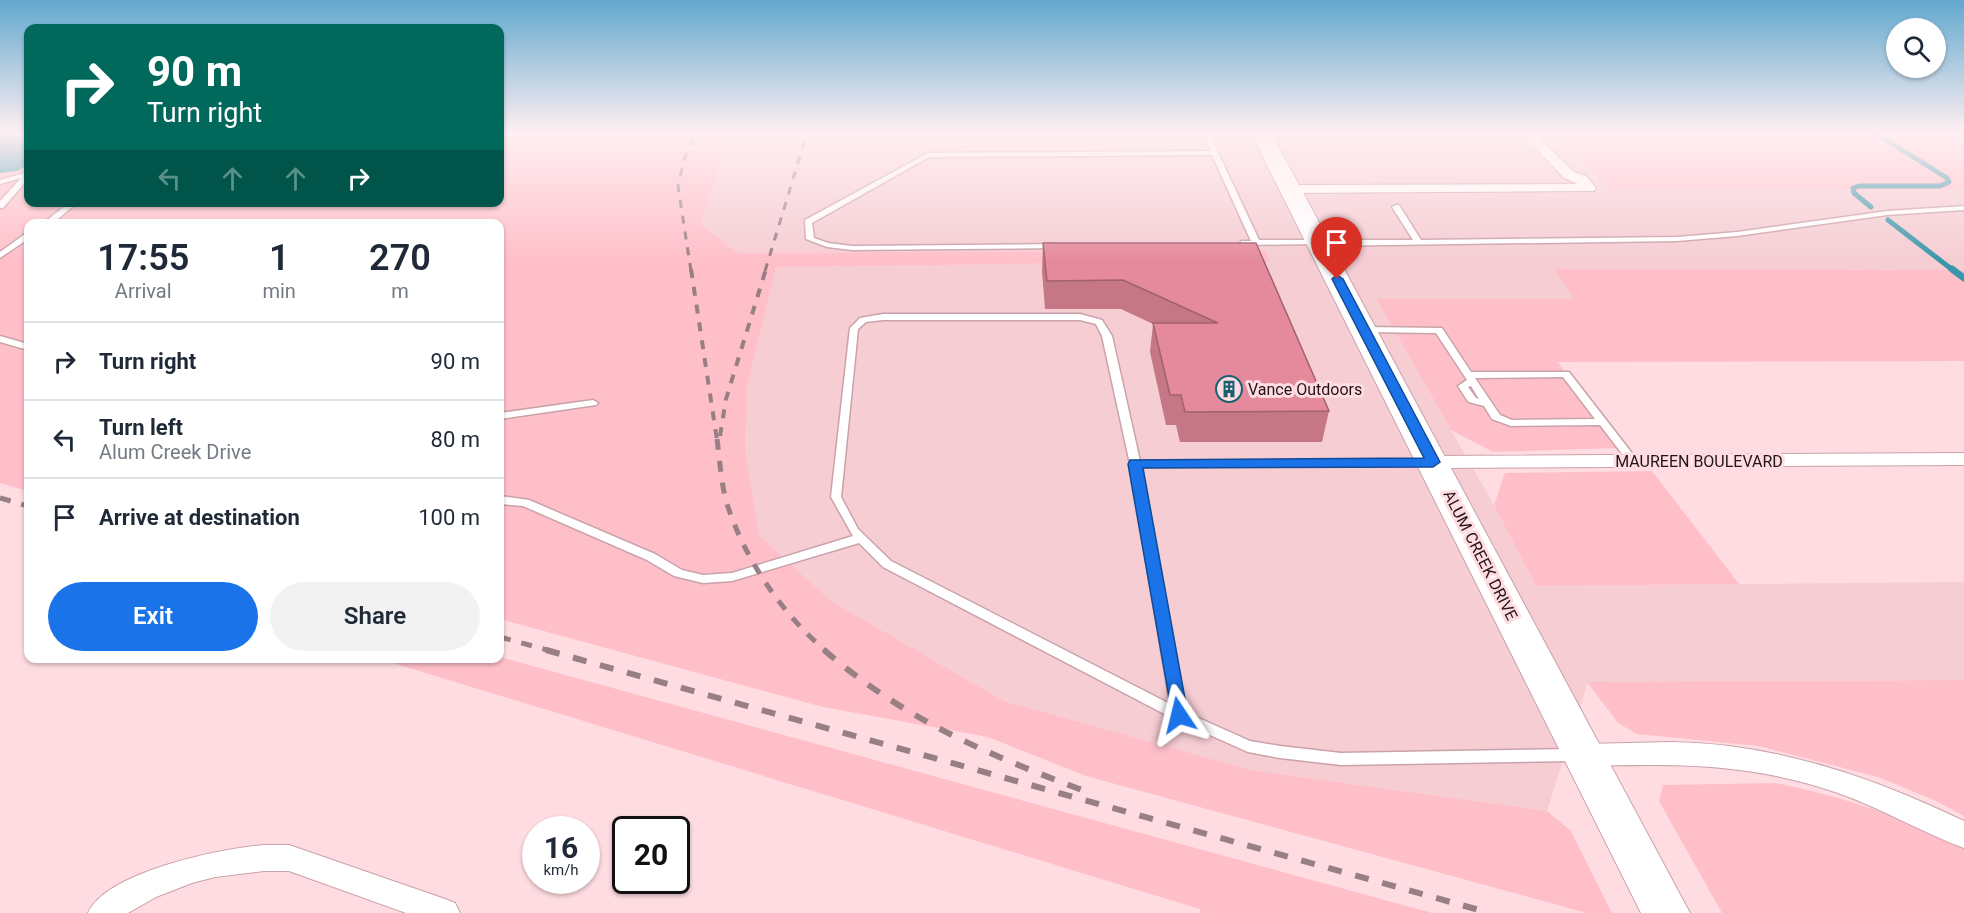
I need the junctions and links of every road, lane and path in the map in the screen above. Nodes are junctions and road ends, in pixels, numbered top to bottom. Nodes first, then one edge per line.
1 (22, 176) edge
2 (891, 176) edge
3 (1225, 176) edge
4 (1284, 176) edge
5 (1570, 176) edge
6 (1586, 176) edge
7 (24, 179) edge
8 (0, 182) edge
9 (1585, 184) junction
10 (1291, 189) junction
11 (0, 206) edge
12 (68, 207) edge
13 (1396, 207) dead end
14 (1964, 208) edge
15 (53, 219) edge
16 (24, 239) edge
17 (1233, 243) edge
18 (1256, 243) junction
19 (1318, 243) junction
20 (1419, 243) junction
21 (1067, 246) edge
22 (0, 256) edge
23 (1364, 330) junction
24 (0, 339) edge
25 (24, 346) edge
26 (1471, 378) junction
27 (592, 403) dead end
28 (504, 415) edge
29 (1602, 422) junction
30 (1964, 459) edge
31 (1633, 461) junction
32 (1433, 462) junction
33 (1135, 464) junction
34 (504, 500) edge
35 (861, 538) junction
36 (1179, 715) junction
37 (1584, 754) junction
38 (1964, 835) edge
39 (103, 913) edge
40 (445, 913) edge
41 (1666, 913) edge

1 - 8 lane
2 - 21 lane
3 - 18 lane
4 - 10 main road, ALUM CREEK DRIVE
5 - 9 street
6 - 9 street
7 - 11 lane
9 - 10 street
10 - 19 main road, ALUM CREEK DRIVE
12 - 15 lane
13 - 20 lane
14 - 20 lane
16 - 22 lane
17 - 18 lane
18 - 19 lane
19 - 20 lane
19 - 23 main road, ALUM CREEK DRIVE
23 - 26 lane
23 - 32 main road, ALUM CREEK DRIVE
24 - 25 lane
26 - 29 lane
26 - 29 lane
27 - 28 lane
29 - 31 lane
30 - 31 street, MAUREEN BOULEVARD
31 - 32 street, MAUREEN BOULEVARD
32 - 33 lane
32 - 37 main road, ALUM CREEK DRIVE
33 - 35 lane
33 - 36 lane
34 - 35 lane
35 - 36 lane
36 - 37 lane
37 - 38 street
37 - 41 main road, ALUM CREEK DRIVE
39 - 40 street

